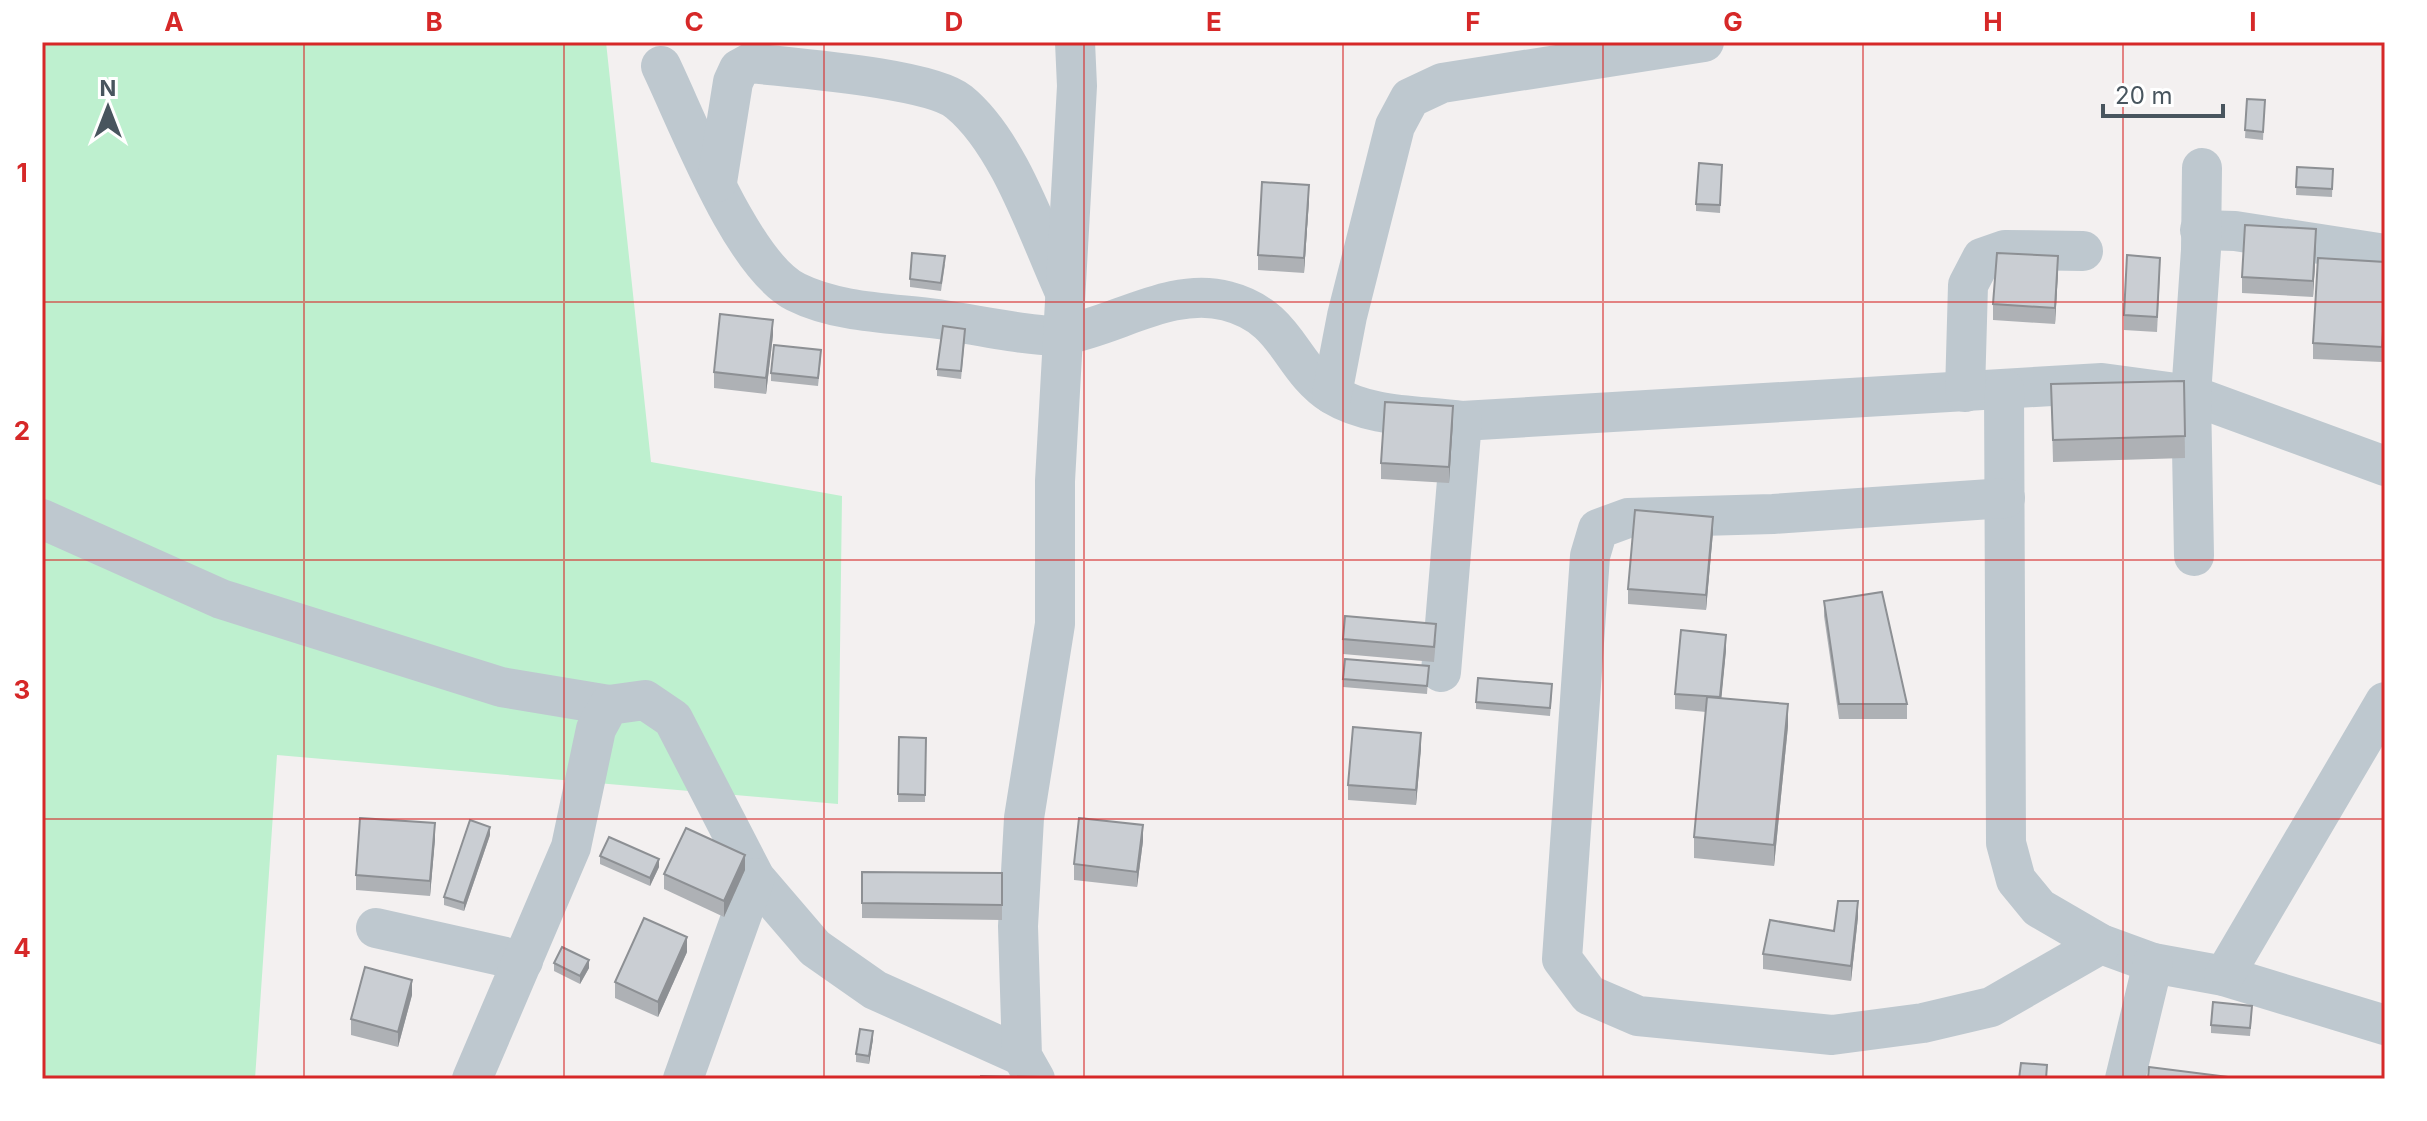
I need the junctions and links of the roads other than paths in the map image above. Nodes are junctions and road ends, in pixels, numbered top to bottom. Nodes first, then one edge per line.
1 (1075, 42) edge
2 (1704, 42) edge
3 (661, 66) dead end
4 (2202, 168) dead end
5 (717, 182) junction
6 (2200, 230) junction
7 (2083, 251) dead end
8 (2385, 254) edge
9 (1064, 291) junction
10 (1061, 336) junction
11 (2004, 389) junction
12 (1965, 392) junction
13 (1332, 394) junction
14 (2191, 395) junction
15 (1462, 421) junction
16 (2385, 466) edge
17 (2005, 498) junction
18 (42, 519) edge
19 (2194, 556) dead end
20 (1441, 672) dead end
21 (2385, 702) edge
22 (609, 705) junction
23 (755, 878) junction
24 (376, 928) dead end
25 (2101, 944) junction
26 (523, 961) junction
27 (2153, 963) junction
28 (2224, 976) junction
29 (2385, 1025) edge
30 (1028, 1068) edge
31 (472, 1079) edge
32 (683, 1079) edge
33 (2125, 1079) edge

1 - 9 street
2 - 13 street
3 - 5 street
4 - 6 street
5 - 9 street
5 - 10 street
6 - 8 street
6 - 14 street
7 - 12 street
9 - 10 street
10 - 13 street
10 - 30 street
11 - 12 street
11 - 14 street
11 - 17 street
12 - 15 street
13 - 15 street
14 - 16 street
14 - 19 street
15 - 20 street
17 - 25 street
17 - 25 street
18 - 22 street
21 - 28 street
22 - 23 street
22 - 26 street
23 - 30 street
23 - 32 street
24 - 26 street
25 - 27 street
26 - 31 street
27 - 28 street
27 - 33 street
28 - 29 street

